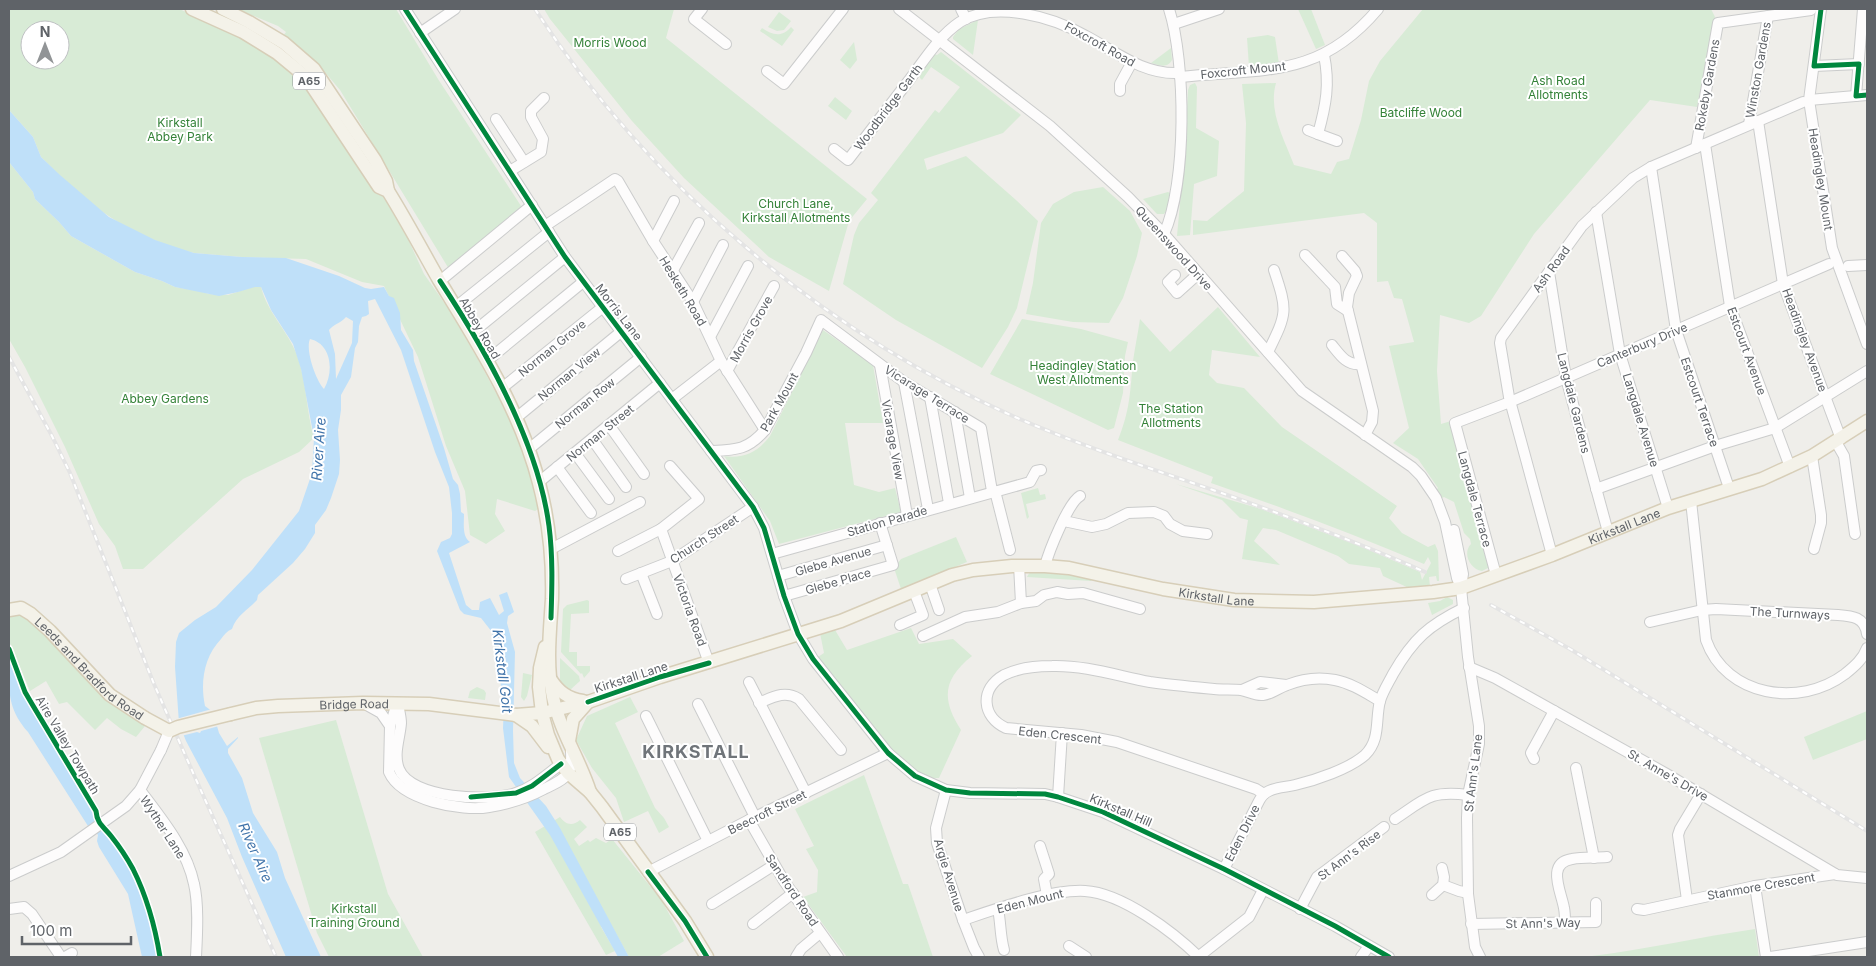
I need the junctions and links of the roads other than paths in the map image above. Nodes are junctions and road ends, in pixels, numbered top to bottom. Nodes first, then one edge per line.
1 (192, 9) edge
2 (223, 9) edge
3 (405, 9) edge
4 (456, 9) edge
5 (702, 9) edge
6 (843, 9) edge
7 (899, 9) edge
8 (961, 9) edge
9 (1168, 9) edge
10 (1219, 9) edge
11 (1378, 9) edge
12 (1816, 9) edge
13 (1864, 9) edge
14 (1768, 16) junction
15 (966, 19) junction
16 (1174, 24) junction
17 (420, 33) junction
18 (940, 40) junction
19 (726, 44) dead end
20 (1324, 55) junction
21 (1132, 62) junction
22 (1858, 64) junction
23 (1814, 66) junction
24 (767, 71) dead end
25 (1179, 75) junction
26 (1120, 91) dead end
27 (1867, 95) edge
28 (1856, 96) junction
29 (544, 98) dead end
30 (1806, 101) junction
31 (496, 119) dead end
32 (1754, 123) junction
33 (1337, 141) dead end
34 (1700, 146) junction
35 (834, 149) dead end
36 (524, 162) junction
37 (1651, 167) junction
38 (510, 170) junction
39 (388, 191) junction
40 (674, 202) dead end
41 (532, 205) junction
42 (1596, 212) junction
43 (699, 223) dead end
44 (547, 229) junction
45 (1164, 234) junction
46 (653, 241) junction
47 (724, 245) dead end
48 (1305, 255) dead end
49 (1342, 256) dead end
50 (565, 257) junction
51 (1829, 264) dead end
52 (1867, 265) edge
53 (748, 266) dead end
54 (1848, 266) dead end
55 (1274, 270) dead end
56 (672, 272) junction
57 (1549, 272) junction
58 (1198, 274) junction
59 (1175, 275) dead end
60 (440, 281) junction
61 (583, 282) junction
62 (1784, 284) junction
63 (774, 286) dead end
64 (693, 302) junction
65 (457, 306) junction
66 (1730, 306) junction
67 (603, 307) junction
68 (1348, 311) junction
69 (821, 320) joint
70 (1676, 330) junction
71 (622, 331) junction
72 (472, 333) junction
73 (710, 337) junction
74 (1867, 344) edge
75 (1332, 345) dead end
76 (1268, 352) junction
77 (1620, 354) junction
78 (641, 357) junction
79 (488, 360) junction
80 (722, 361) junction
81 (1361, 364) junction
82 (880, 365) junction
83 (727, 371) junction
84 (1867, 371) edge
85 (1566, 378) junction
86 (904, 382) junction
87 (660, 383) junction
88 (502, 388) junction
89 (930, 397) junction
90 (1826, 397) junction
91 (672, 400) junction
92 (1510, 402) junction
93 (955, 412) junction
94 (516, 418) junction
95 (1867, 420) edge
96 (1455, 422) joint
97 (609, 425) junction
98 (1775, 428) junction
99 (765, 430) junction
100 (1365, 434) junction
101 (592, 438) junction
102 (1838, 440) junction
103 (1715, 446) junction
104 (529, 449) junction
105 (712, 451) junction
106 (575, 453) junction
107 (1812, 456) junction
108 (670, 466) dead end
109 (557, 467) junction
110 (1655, 467) junction
111 (1790, 467) junction
112 (1041, 470) dead end
113 (644, 474) dead end
114 (539, 482) junction
115 (626, 487) dead end
116 (1729, 488) junction
117 (1596, 489) junction
118 (997, 490) junction
119 (1080, 496) dead end
120 (970, 498) junction
121 (609, 499) dead end
122 (1691, 501) junction
123 (640, 502) dead end
124 (949, 503) junction
125 (1668, 508) junction
126 (928, 509) junction
127 (749, 510) junction
128 (591, 513) dead end
129 (907, 515) junction
130 (1064, 521) junction
131 (880, 523) junction
132 (661, 529) junction
133 (1202, 530) dead end
134 (1608, 532) junction
135 (1855, 534) dead end
136 (887, 545) junction
137 (551, 549) junction
138 (1814, 549) dead end
139 (1010, 550) dead end
140 (618, 551) dead end
141 (772, 554) junction
142 (1552, 556) junction
143 (672, 561) junction
144 (1019, 565) junction
145 (1045, 566) junction
146 (642, 573) junction
147 (1496, 575) junction
148 (778, 576) junction
149 (626, 579) dead end
150 (930, 584) junction
151 (1461, 588) junction
152 (914, 591) junction
153 (784, 596) junction
154 (1021, 603) junction
155 (1464, 608) junction
156 (1140, 609) dead end
157 (9, 610) edge
158 (939, 610) dead end
159 (1702, 610) junction
160 (656, 614) dead end
161 (1650, 622) dead end
162 (900, 625) dead end
163 (798, 634) junction
164 (1867, 634) edge
165 (549, 635) junction
166 (923, 636) dead end
167 (1867, 648) edge
168 (709, 663) junction
169 (1469, 667) junction
170 (550, 680) junction
171 (748, 682) dead end
172 (539, 687) junction
173 (1380, 701) junction
174 (588, 702) junction
175 (364, 703) junction
176 (397, 703) junction
177 (759, 703) junction
178 (698, 704) dead end
179 (556, 709) junction
180 (1554, 710) junction
181 (516, 715) junction
182 (542, 715) junction
183 (646, 716) dead end
184 (390, 726) junction
185 (169, 731) junction
186 (1062, 732) junction
187 (570, 746) junction
188 (841, 750) dead end
189 (888, 753) junction
190 (1534, 759) dead end
191 (562, 765) junction
192 (1576, 768) dead end
193 (557, 783) junction
194 (587, 786) junction
195 (534, 789) junction
196 (140, 790) junction
197 (946, 790) junction
198 (416, 791) junction
199 (806, 792) junction
200 (1264, 794) junction
201 (1701, 794) junction
202 (1468, 795) junction
203 (1058, 797) junction
204 (752, 819) junction
205 (1395, 819) dead end
206 (1384, 828) dead end
207 (708, 841) junction
208 (1040, 846) dead end
209 (1607, 857) dead end
210 (1594, 858) junction
211 (774, 865) junction
212 (1442, 868) dead end
213 (1224, 869) junction
214 (648, 872) junction
215 (1835, 874) junction
216 (9, 876) edge
217 (1867, 878) edge
218 (1443, 885) junction
219 (1755, 886) junction
220 (1263, 890) junction
221 (1468, 892) junction
222 (793, 893) junction
223 (1047, 895) junction
224 (1432, 895) dead end
225 (1687, 900) junction
226 (1596, 903) dead end
227 (712, 904) dead end
228 (9, 909) edge
229 (998, 909) junction
230 (1300, 909) junction
231 (1637, 909) dead end
232 (963, 920) junction
233 (1565, 923) junction
234 (753, 924) dead end
235 (1471, 924) junction
236 (820, 933) junction
237 (1867, 942) edge
238 (1070, 946) dead end
239 (1369, 946) junction
240 (1004, 950) dead end
241 (1082, 956) edge
242 (61, 957) edge
243 (196, 957) edge
244 (707, 957) edge
245 (796, 957) edge
246 (838, 957) edge
247 (979, 957) edge
248 (1199, 957) edge
249 (1361, 957) edge
250 (1388, 957) edge
251 (1480, 957) edge
252 (1768, 957) edge

1 - 39 main road, Abbey Road / A65
2 - 39 main road, A65
3 - 17 street, Morris Lane
4 - 17 street
5 - 19 street
6 - 24 street
7 - 18 street, Queenswood Drive
8 - 15 street
9 - 16 street
10 - 16 street
11 - 20 street, Foxcroft Mount
12 - 14 street
12 - 23 street, Headingley Mount
13 - 22 street
14 - 32 street, Winston Gardens
14 - 34 street, Rokeby Gardens
15 - 18 street, Foxcroft Road
15 - 21 street, Foxcroft Road
16 - 25 street
17 - 38 street, Morris Lane
18 - 35 street, Woodbridge Garth
18 - 45 street, Queenswood Drive
20 - 25 street, Foxcroft Mount
20 - 33 street
21 - 25 street, Foxcroft Road
21 - 26 street
22 - 23 street
22 - 28 street
23 - 30 street, Headingley Mount
25 - 45 street
27 - 28 street, Ash Road
28 - 30 street, Ash Road
29 - 36 street
30 - 32 street, Ash Road
30 - 74 street, Headingley Mount
31 - 36 street
32 - 34 street, Ash Road
32 - 62 street, Headingley Avenue
34 - 37 street, Ash Road
34 - 66 street, Estcourt Avenue
36 - 38 street
37 - 42 street, Ash Road
37 - 70 street, Estcourt Terrace
38 - 41 street, Morris Lane
39 - 60 main road, Abbey Road / A65
40 - 46 street
41 - 44 street, Morris Lane
41 - 60 street
42 - 57 street, Ash Road
42 - 77 street, Langdale Avenue
43 - 56 street
44 - 46 street, Hesketh Road
44 - 50 street, Morris Lane
44 - 65 street
45 - 58 street, Queenswood Drive
46 - 56 street, Hesketh Road
47 - 64 street
48 - 68 street
49 - 68 street
50 - 61 street, Morris Lane
50 - 72 street
51 - 62 street, Canterbury Drive
52 - 54 street
53 - 73 street
55 - 76 street
56 - 64 street, Hesketh Road
57 - 85 street, Langdale Gardens
57 - 92 street, Ash Road
58 - 59 street
58 - 76 street, Queenswood Drive
60 - 65 main road, Abbey Road / A65
61 - 67 street, Morris Lane
61 - 79 street
62 - 66 street, Canterbury Drive
62 - 90 street, Headingley Avenue
63 - 83 street, Morris Grove
64 - 73 street, Hesketh Road
65 - 72 main road, Abbey Road / A65
66 - 70 street, Canterbury Drive
66 - 98 street, Estcourt Avenue
67 - 71 street, Morris Lane
67 - 88 street, Norman Grove
68 - 81 street
69 - 82 street, Vicarage Terrace
69 - 99 street, Park Mount
70 - 77 street, Canterbury Drive
70 - 103 street, Estcourt Terrace
71 - 78 street, Morris Lane
71 - 94 street, Norman View
72 - 79 main road, Abbey Road / A65
73 - 80 street, Hesketh Road
75 - 81 street
76 - 100 street, Queenswood Drive
77 - 85 street, Canterbury Drive
77 - 110 street, Langdale Avenue
78 - 87 street, Morris Lane
78 - 104 street, Norman Row
79 - 88 main road, Abbey Road / A65
80 - 83 street, Hesketh Road
80 - 91 street
81 - 100 street
82 - 86 street, Vicarage Terrace
82 - 129 street, Vicarage View
83 - 99 street, Hesketh Road
84 - 90 street
85 - 92 street, Canterbury Drive
85 - 117 street, Langdale Gardens
86 - 89 street, Vicarage Terrace
86 - 126 street
87 - 91 street, Morris Lane
87 - 97 street, Norman Street
88 - 94 main road, Abbey Road / A65
89 - 93 street, Vicarage Terrace
89 - 124 street
90 - 98 street
90 - 102 street, Headingley Avenue
91 - 105 street, Morris Lane
92 - 96 street, Canterbury Drive
92 - 142 street, Ash Road
93 - 118 street, Vicarage Terrace
93 - 120 street
94 - 104 main road, Abbey Road / A65
95 - 102 main road, Kirkstall Lane
96 - 147 street, Langdale Terrace
97 - 101 street, Norman Street
97 - 113 street
98 - 103 street
98 - 111 street, Estcourt Avenue
99 - 105 street, Park Mount
100 - 151 street, Queenswood Drive
101 - 106 street, Norman Street
101 - 115 street
102 - 107 main road, Kirkstall Lane
102 - 135 street, Headingley Avenue
103 - 110 street
103 - 116 street, Estcourt Terrace
104 - 114 main road, Abbey Road / A65
105 - 127 street, Morris Lane
106 - 109 street, Norman Street
106 - 121 street
107 - 111 main road, Kirkstall Lane
107 - 138 street
108 - 132 street
109 - 114 street, Norman Street
109 - 128 street
110 - 117 street
110 - 125 street, Langdale Avenue
111 - 116 main road, Kirkstall Lane
112 - 118 street, Station Parade
114 - 137 main road, Abbey Road / A65
116 - 122 main road, Kirkstall Lane
117 - 134 street, Langdale Gardens
118 - 120 street, Station Parade
118 - 139 street, Vicarage Terrace
119 - 130 street
120 - 124 street, Station Parade
122 - 125 main road, Kirkstall Lane
122 - 159 street
123 - 137 street
124 - 126 street, Station Parade
125 - 134 main road, Kirkstall Lane
126 - 129 street, Station Parade
127 - 141 street, Morris Lane
127 - 143 street, Church Street
129 - 131 street, Station Parade
130 - 133 street
130 - 145 street
131 - 136 street
131 - 141 street, Station Parade
132 - 140 street
132 - 143 street, Victoria Road
134 - 142 main road, Kirkstall Lane
136 - 148 street, Glebe Avenue
136 - 153 street, Glebe Place
137 - 165 main road, Abbey Road / A65
141 - 148 street, Morris Lane
142 - 147 main road, Kirkstall Lane
143 - 146 street, Church Street
143 - 168 street, Victoria Road
144 - 145 main road, Kirkstall Lane
144 - 150 main road, Kirkstall Lane
144 - 154 street
145 - 151 main road, Kirkstall Lane
146 - 149 street, Church Street
146 - 160 street
147 - 151 main road, Kirkstall Lane
148 - 153 street, Morris Lane
150 - 152 main road, Kirkstall Lane
150 - 158 street
151 - 155 street, St Ann's Lane
152 - 162 street
152 - 163 main road, Kirkstall Lane
153 - 163 street, Morris Lane
154 - 156 street
154 - 166 street
155 - 169 street, St Ann's Lane
155 - 173 street, Eden Drive
157 - 185 main road, Leeds and Bradford Road, bridge
159 - 161 street, The Turnways
159 - 164 street, The Turnways
159 - 167 street
163 - 168 main road, Kirkstall Lane
163 - 189 street, Kirkstall Hill
165 - 170 main road, Abbey Road / A65
165 - 172 main road, Abbey Road / A65
168 - 174 main road, Kirkstall Lane
169 - 180 street, St. Anne's Drive
169 - 202 street, St Ann's Lane
170 - 174 main road
170 - 179 main road, Abbey Road / A65
171 - 177 street
172 - 181 main road
172 - 182 main road, Abbey Road / A65
173 - 186 street, Eden Crescent
173 - 200 street, Eden Drive
174 - 179 main road, Kirkstall Lane
174 - 187 main road
175 - 176 main road, Bridge Road
175 - 184 street
175 - 185 main road, Bridge Road, bridge
176 - 181 main road, Bridge Road
176 - 184 street
176 - 198 street
177 - 188 street
177 - 199 street
178 - 204 street, Sandford Road
179 - 182 main road, Kirkstall Lane
179 - 187 main road, A65
180 - 190 street
180 - 201 street, St. Anne's Drive
181 - 182 main road, Bridge Road
181 - 191 main road
182 - 191 main road, A65
183 - 207 street
184 - 198 street
185 - 196 street, Wyther Lane, bridge
186 - 200 street, Eden Crescent
186 - 203 street
187 - 191 street
187 - 194 main road, A65
189 - 197 street, Kirkstall Hill
189 - 199 street, Beecroft Street
191 - 193 street
191 - 194 main road, A65
191 - 195 street
192 - 210 street
193 - 194 street
193 - 195 street
194 - 214 main road, A65
195 - 198 street
196 - 216 street
196 - 243 street, Wyther Lane
197 - 203 street, Kirkstall Hill
197 - 232 street, Argie Avenue
199 - 204 street, Beecroft Street
200 - 213 street, Eden Drive
201 - 215 street, St. Anne's Drive
201 - 225 street
202 - 205 street
202 - 221 street, St Ann's Lane
203 - 213 street, Kirkstall Hill
204 - 207 street, Beecroft Street
204 - 211 street, Sandford Road
206 - 230 street, St Ann's Rise
207 - 214 street, Beecroft Street
208 - 223 street
209 - 210 street
210 - 233 street
211 - 222 street, Sandford Road
211 - 227 street
212 - 218 street
213 - 220 street, Kirkstall Hill
214 - 244 main road, A65
215 - 217 street, St. Anne's Drive
215 - 219 street, Stanmore Crescent
218 - 221 street
218 - 224 street
219 - 225 street, Stanmore Crescent
219 - 252 street
220 - 230 street, Kirkstall Hill
220 - 248 street
221 - 235 street, St Ann's Lane
222 - 234 street
222 - 236 street, Sandford Road
223 - 229 street, Eden Mount
223 - 248 street, Eden Mount
225 - 231 street, Stanmore Crescent
226 - 233 street, St Ann's Way
228 - 242 street
229 - 232 street, Eden Mount
229 - 240 street
230 - 239 street, Kirkstall Hill
232 - 247 street, Argie Avenue
233 - 235 street, St Ann's Way
235 - 251 street, St Ann's Lane
236 - 245 street
236 - 246 street, Sandford Road
237 - 252 street
238 - 241 street
239 - 249 street
239 - 250 street, Kirkstall Hill

